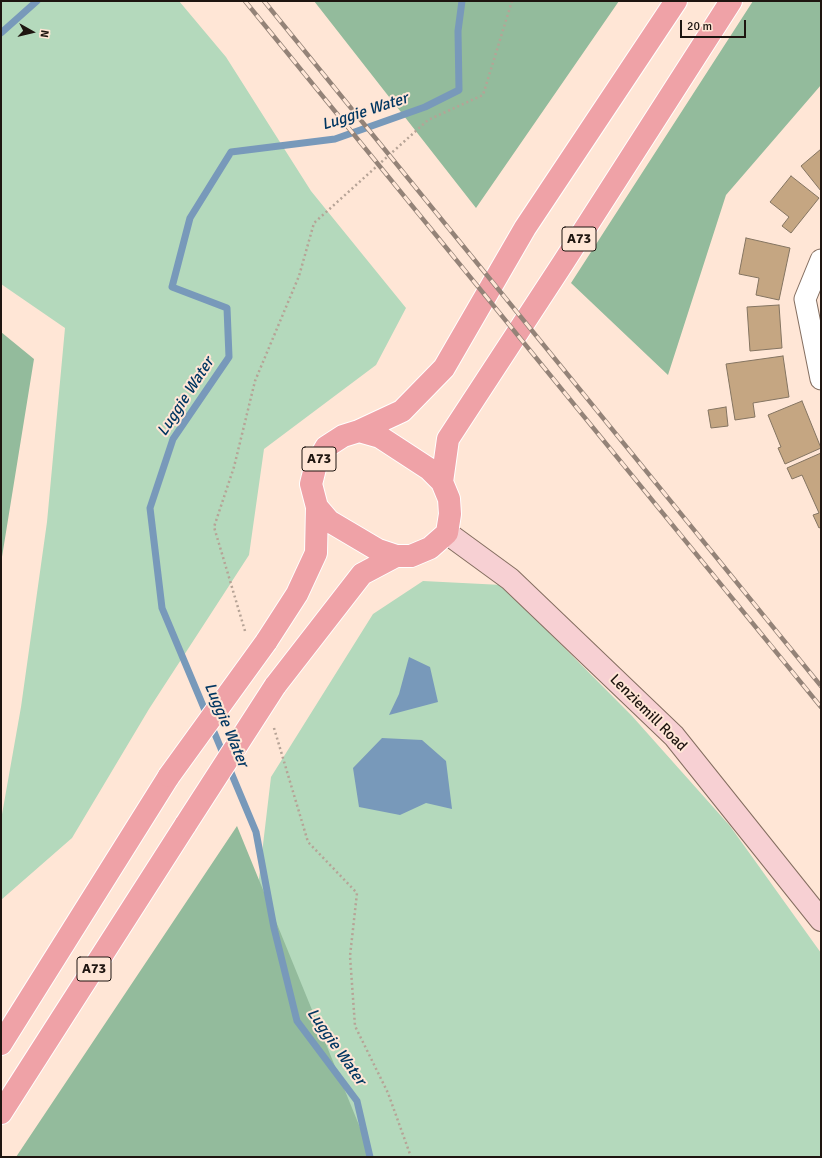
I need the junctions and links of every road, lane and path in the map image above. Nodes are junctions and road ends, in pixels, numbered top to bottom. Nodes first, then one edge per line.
1 (676, 1) edge
2 (731, 1) edge
3 (821, 260) edge
4 (821, 379) edge
5 (359, 431) junction
6 (442, 482) junction
7 (317, 508) junction
8 (447, 533) junction
9 (396, 556) junction
10 (821, 920) edge
11 (1, 1044) edge
12 (1, 1113) edge

1 - 5 main road, A73
2 - 6 main road, A73
3 - 4 street
5 - 6 main road, A73
5 - 7 main road, A73
6 - 8 main road, A73
7 - 9 main road, A73
7 - 11 main road, A73, bridge
8 - 9 main road, A73
8 - 10 main road, Lenziemill Road
9 - 12 main road, A73, bridge

